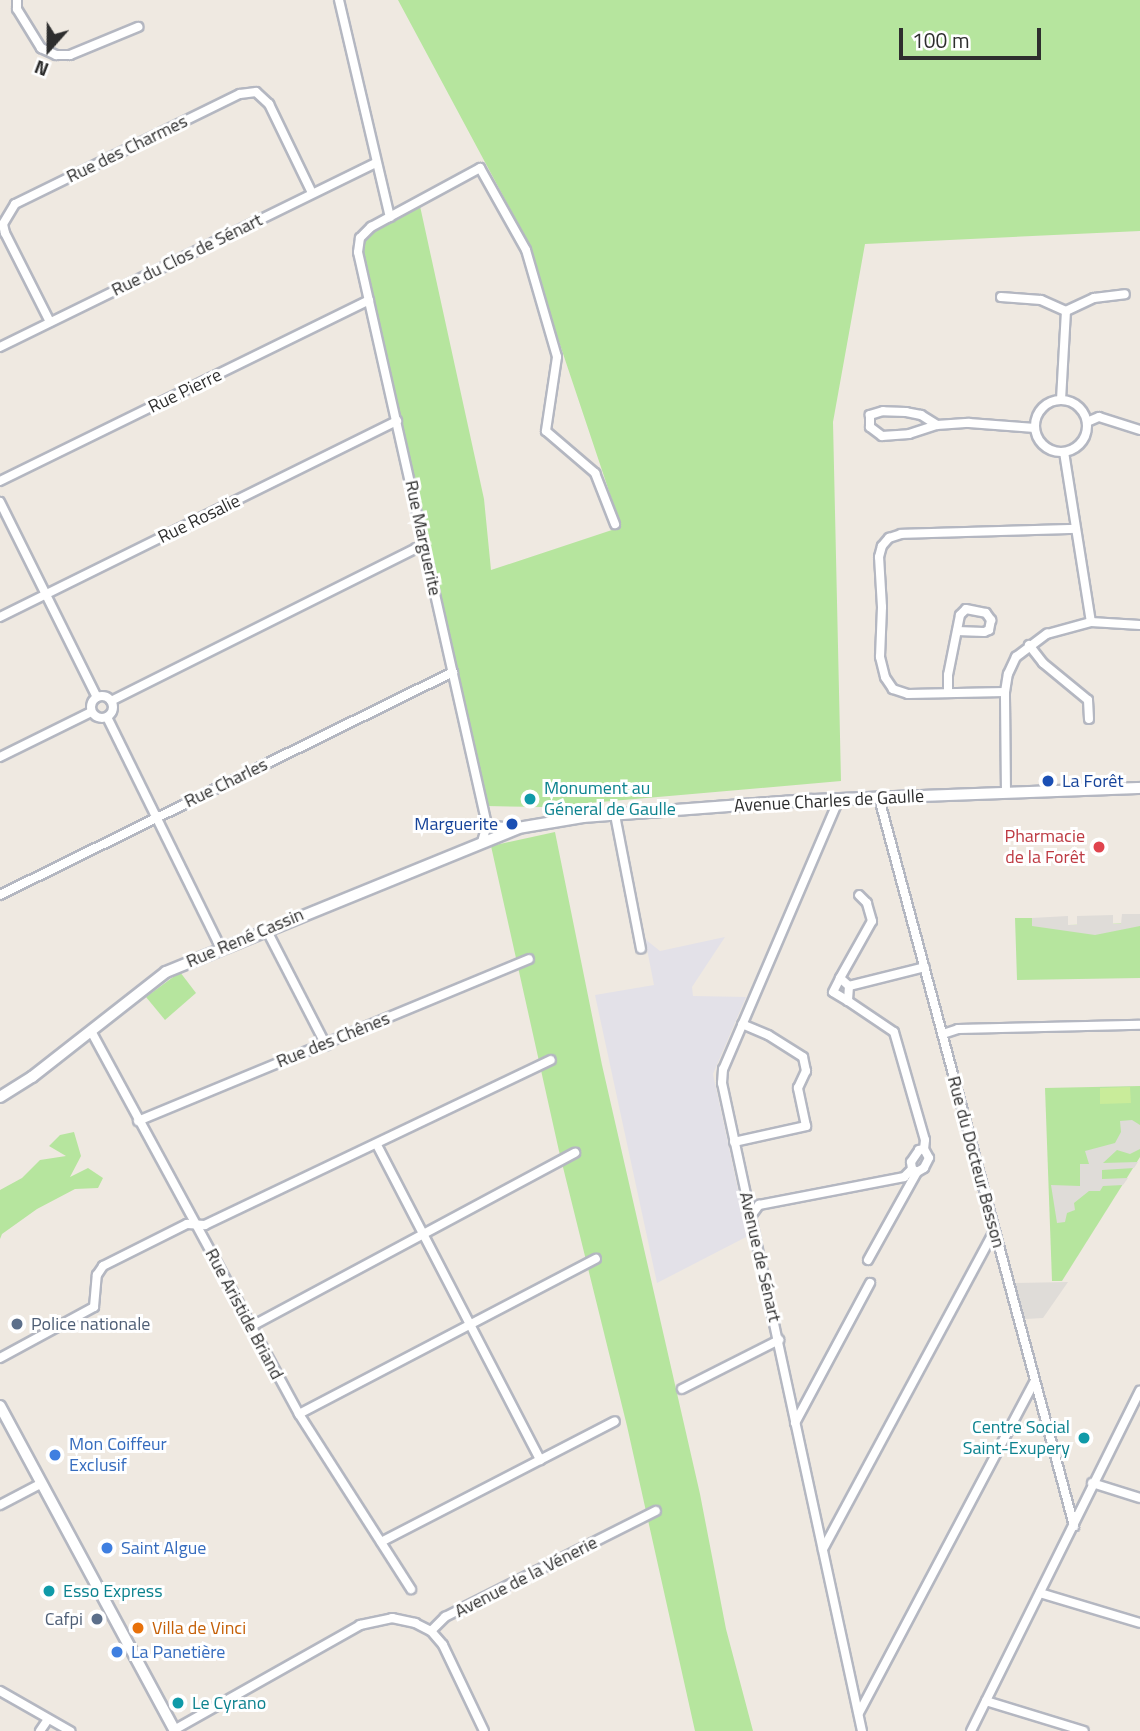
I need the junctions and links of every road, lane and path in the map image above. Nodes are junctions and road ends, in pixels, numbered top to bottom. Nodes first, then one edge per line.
1 (17, 0) edge
2 (339, 0) edge
3 (138, 27) dead end
4 (375, 163) junction
5 (312, 193) junction
6 (390, 217) junction
7 (1125, 294) dead end
8 (1001, 297) dead end
9 (369, 300) junction
10 (1066, 311) junction
11 (50, 322) junction
12 (0, 347) edge
13 (1061, 400) junction
14 (397, 421) junction
15 (1087, 422) junction
16 (937, 425) junction
17 (1035, 428) junction
18 (1140, 430) edge
19 (1063, 452) junction
20 (0, 481) edge
21 (0, 502) edge
22 (615, 524) dead end
23 (1074, 529) junction
24 (424, 547) junction
25 (46, 594) junction
26 (0, 617) edge
27 (1091, 622) junction
28 (1140, 625) edge
29 (957, 631) dead end
30 (1030, 645) junction
31 (453, 672) junction
32 (948, 692) junction
33 (1004, 692) junction
34 (97, 697) junction
35 (111, 701) junction
36 (91, 712) junction
37 (107, 717) junction
38 (1089, 719) dead end
39 (0, 757) edge
40 (1140, 788) edge
41 (1006, 793) junction
42 (880, 797) junction
43 (839, 799) junction
44 (615, 815) junction
45 (157, 817) junction
46 (487, 825) junction
47 (519, 828) junction
48 (482, 842) junction
49 (0, 895) edge
50 (859, 895) dead end
51 (267, 929) junction
52 (641, 948) dead end
53 (221, 949) junction
54 (528, 959) dead end
55 (925, 967) junction
56 (840, 978) junction
57 (849, 986) junction
58 (848, 1001) junction
59 (742, 1024) junction
60 (1140, 1025) edge
61 (91, 1031) junction
62 (943, 1034) junction
63 (326, 1045) junction
64 (551, 1060) dead end
65 (0, 1097) edge
66 (138, 1121) junction
67 (734, 1142) junction
68 (377, 1145) junction
69 (575, 1153) dead end
70 (915, 1170) junction
71 (751, 1216) junction
72 (196, 1224) junction
73 (994, 1231) junction
74 (424, 1233) junction
75 (596, 1259) dead end
76 (868, 1259) dead end
77 (870, 1283) dead end
78 (470, 1325) junction
79 (250, 1327) junction
80 (779, 1340) junction
81 (0, 1358) edge
82 (1034, 1382) junction
83 (682, 1389) dead end
84 (1140, 1391) edge
85 (0, 1406) edge
86 (299, 1414) junction
87 (615, 1421) dead end
88 (795, 1423) junction
89 (540, 1460) junction
90 (43, 1483) junction
91 (1092, 1483) junction
92 (1140, 1497) edge
93 (0, 1505) edge
94 (656, 1511) dead end
95 (1074, 1526) junction
96 (381, 1542) junction
97 (823, 1549) junction
98 (411, 1590) dead end
99 (1041, 1593) junction
100 (1140, 1623) edge
101 (431, 1631) junction
102 (0, 1691) edge
103 (986, 1701) junction
104 (859, 1713) junction
105 (48, 1719) junction
106 (174, 1730) edge
107 (40, 1731) edge
108 (70, 1731) edge
109 (484, 1731) edge
110 (862, 1731) edge
111 (971, 1731) edge
112 (1084, 1731) edge

1 - 3 street
2 - 4 street
4 - 5 street, Rue du Clos de Sénart
4 - 6 street
5 - 11 street, Rue du Clos de Sénart
5 - 11 street, Rue des Charmes
6 - 9 street, Rue Marguerite
6 - 22 street
7 - 10 street
8 - 10 street
9 - 14 street, Rue Marguerite
9 - 20 street, Rue Pierre
10 - 13 street
11 - 12 street, Rue du Clos de Sénart
13 - 15 street
13 - 17 street
14 - 24 street, Rue Marguerite
14 - 25 street, Rue Rosalie
15 - 18 street
15 - 19 street
16 - 16 street
16 - 17 street
17 - 19 street
19 - 23 street
21 - 25 street
23 - 27 street
23 - 32 street
24 - 31 street, Rue Marguerite
24 - 35 street
25 - 26 street, Rue Rosalie
25 - 34 street
27 - 28 street
27 - 30 street
29 - 32 street
30 - 33 street
30 - 38 street
31 - 45 street, Rue Charles
31 - 46 street, Rue Marguerite
32 - 33 street
33 - 41 street
34 - 35 street
34 - 36 street
35 - 37 street
36 - 37 street
36 - 39 street
37 - 45 street
40 - 41 main road, Avenue Charles de Gaulle
41 - 42 main road, Avenue Charles de Gaulle
42 - 43 main road, Avenue Charles de Gaulle
42 - 55 street, Rue du Docteur Besson
43 - 44 main road, Avenue Charles de Gaulle
43 - 59 street, Avenue de Sénart
44 - 47 main road, Avenue Charles de Gaulle
44 - 52 street
45 - 49 street, Rue Charles
45 - 53 street
46 - 47 street
46 - 48 street, Rue Marguerite
47 - 48 main road, Rue René Cassin
48 - 51 main road, Rue René Cassin
50 - 56 street
51 - 53 main road, Rue René Cassin
51 - 63 street
53 - 61 main road, Rue René Cassin
54 - 63 street, Rue des Chênes
55 - 57 street
55 - 62 street, Rue du Docteur Besson
56 - 57 street
56 - 58 street
57 - 58 street
58 - 70 street
59 - 67 street, Avenue de Sénart
59 - 67 street
60 - 62 street
61 - 65 main road, Rue René Cassin
61 - 66 street, Rue Aristide Briand
62 - 73 street, Rue du Docteur Besson
63 - 66 street, Rue des Chênes
64 - 68 street
66 - 72 street, Rue Aristide Briand
67 - 71 street, Avenue de Sénart
68 - 72 street
68 - 74 street
69 - 74 street
70 - 71 street
70 - 76 street
71 - 80 street, Avenue de Sénart
72 - 79 street, Rue Aristide Briand
72 - 81 street
73 - 82 street, Rue du Docteur Besson
73 - 97 street
74 - 78 street
74 - 79 street
75 - 78 street
77 - 88 street
78 - 86 street
78 - 89 street
79 - 86 street, Rue Aristide Briand
80 - 83 street
80 - 88 street, Avenue de Sénart
82 - 95 street, Rue du Docteur Besson
82 - 104 street
84 - 91 street
85 - 90 main road
86 - 96 street, Rue Aristide Briand
87 - 89 street
88 - 97 street, Avenue de Sénart
89 - 96 street
90 - 93 street
90 - 106 main road
91 - 92 street
91 - 95 street
94 - 101 street, Avenue de la Vénerie
95 - 99 street
96 - 98 street, Rue Aristide Briand
97 - 104 street, Avenue de Sénart
99 - 100 street
99 - 103 street
101 - 106 street
101 - 109 street
102 - 105 street
103 - 111 street
103 - 112 street
104 - 110 street, Avenue de Sénart
105 - 107 street
105 - 108 street

